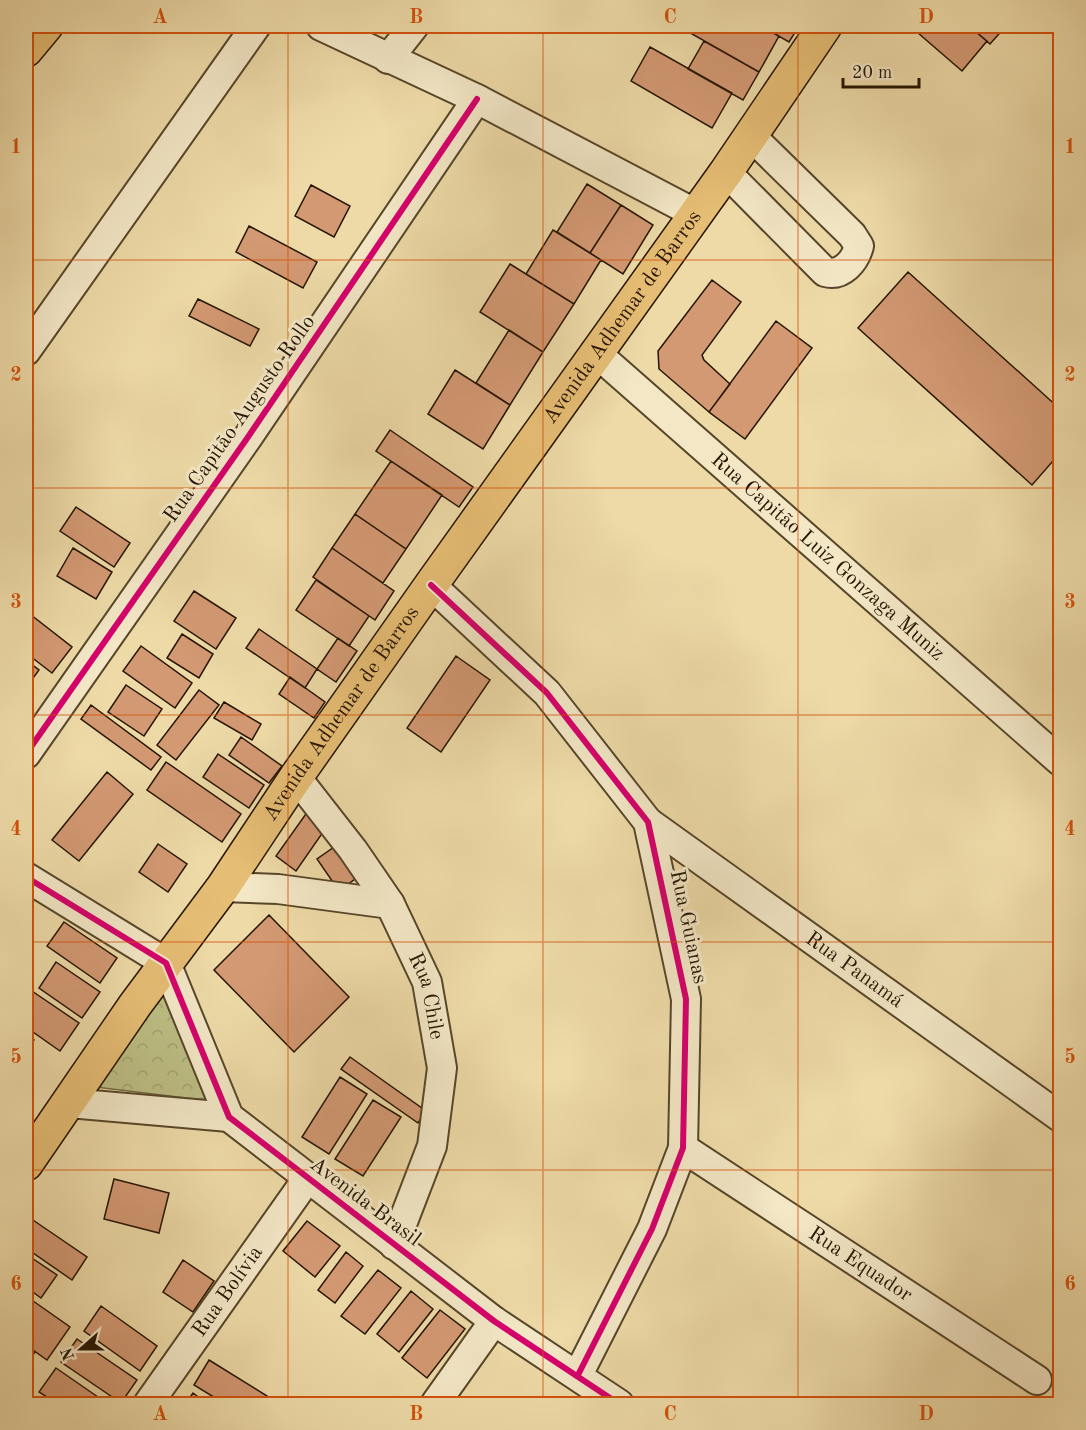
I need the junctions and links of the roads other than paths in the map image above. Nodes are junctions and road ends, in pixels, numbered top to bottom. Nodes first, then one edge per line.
1 (46, 26) edge
2 (256, 26) edge
3 (321, 26) edge
4 (414, 26) edge
5 (825, 26) edge
6 (26, 50) edge
7 (388, 59) junction
8 (477, 99) junction
9 (751, 136) junction
10 (726, 172) junction
11 (696, 214) junction
12 (26, 351) edge
13 (595, 352) junction
14 (431, 585) junction
15 (26, 754) edge
16 (1060, 761) edge
17 (296, 777) junction
18 (648, 822) junction
19 (26, 877) edge
20 (223, 887) junction
21 (390, 904) junction
22 (166, 963) junction
23 (69, 1102) junction
24 (1060, 1117) edge
25 (229, 1118) junction
26 (683, 1148) junction
27 (26, 1164) edge
28 (306, 1179) junction
29 (394, 1245) junction
30 (494, 1321) junction
31 (578, 1376) junction
32 (1037, 1380) dead end
33 (148, 1404) edge
34 (435, 1404) edge
35 (619, 1404) edge

1 - 6 main road
2 - 12 street
3 - 7 street
4 - 7 street
5 - 9 main road, Avenida Adhemar de Barros
7 - 8 street
8 - 11 street
8 - 15 street, Rua Capitão Augusto Rollo
9 - 10 main road, Avenida Adhemar de Barros
9 - 10 street
10 - 11 main road, Avenida Adhemar de Barros
11 - 13 main road, Avenida Adhemar de Barros
13 - 14 main road, Avenida Adhemar de Barros
13 - 16 street, Rua Capitão Luiz Gonzaga Muniz
14 - 17 main road, Avenida Adhemar de Barros
14 - 18 street, Rua Guianas
17 - 20 main road, Avenida Adhemar de Barros
17 - 21 street, Rua Chile
18 - 24 street, Rua Panamá
18 - 26 street, Rua Guianas
19 - 22 street
20 - 21 street
20 - 22 main road, Avenida Adhemar de Barros
21 - 29 street, Rua Chile
22 - 23 main road, Avenida Adhemar de Barros
22 - 25 street, Avenida Brasil
23 - 25 street
23 - 27 main road, Avenida Adhemar de Barros
25 - 28 street, Avenida Brasil
26 - 31 street, Rua Guianas
26 - 32 street, Rua Equador
28 - 29 street, Avenida Brasil
28 - 33 street, Rua Bolívia
29 - 30 street, Avenida Brasil
30 - 31 street, Avenida Brasil
30 - 34 street
31 - 35 street, Avenida Brasil

